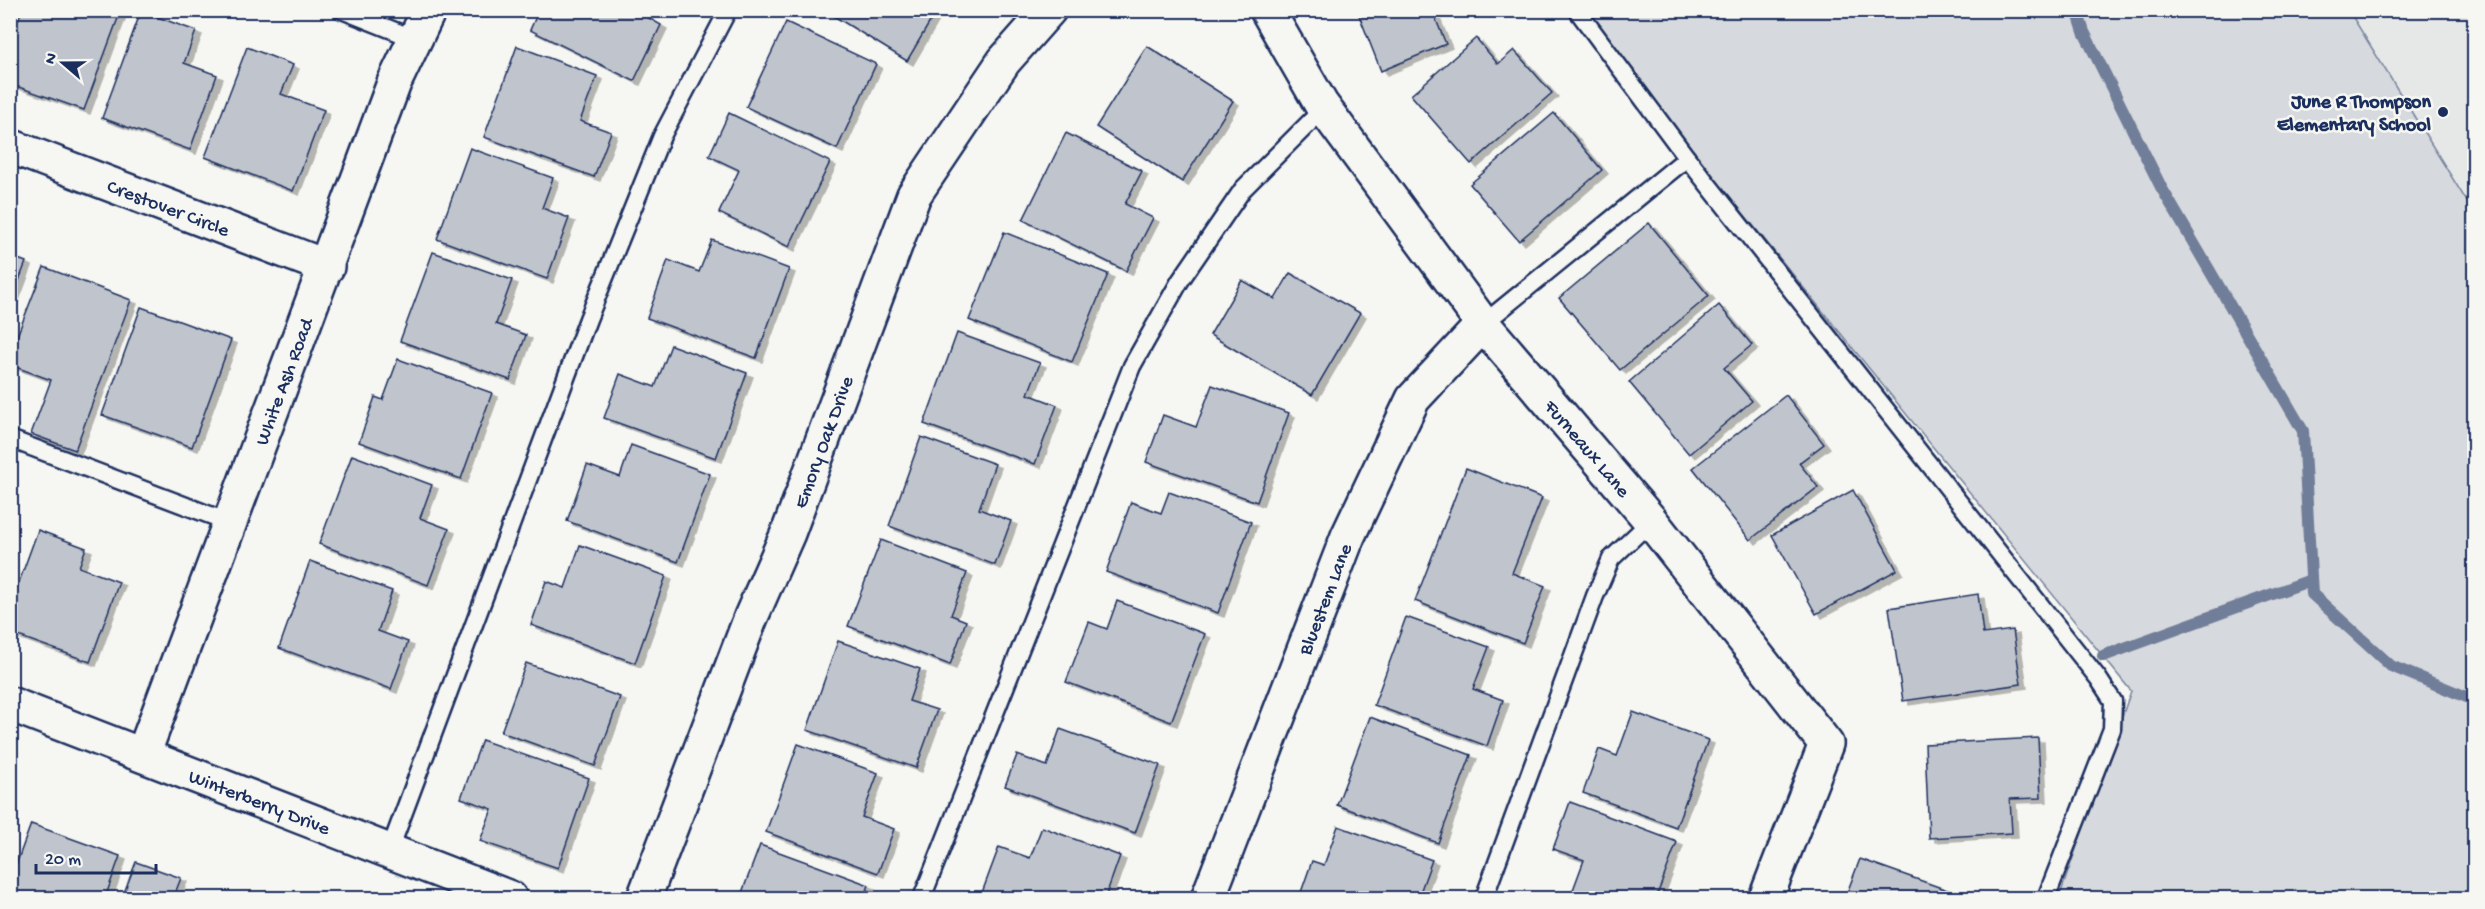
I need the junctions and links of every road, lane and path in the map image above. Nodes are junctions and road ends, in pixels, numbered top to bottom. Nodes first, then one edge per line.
1 (342, 10) edge
2 (728, 10) edge
3 (1049, 10) edge
4 (1267, 10) edge
5 (1577, 10) edge
6 (422, 25) edge
7 (1324, 108) junction
8 (10, 146) edge
9 (1687, 158) junction
10 (327, 267) junction
11 (1482, 324) junction
12 (10, 439) edge
13 (1651, 521) junction
14 (231, 523) junction
15 (10, 704) edge
16 (143, 755) junction
17 (389, 852) junction
18 (510, 898) edge
19 (644, 898) edge
20 (922, 898) edge
21 (1208, 898) edge
22 (1484, 898) edge
23 (1766, 898) edge
24 (2046, 898) edge

1 - 6 lane
2 - 17 lane
3 - 19 street, Emory Oak Drive
4 - 7 street, Furneaux Lane
5 - 9 lane
6 - 10 street, White Ash Road
7 - 11 street, Furneaux Lane
7 - 20 lane
8 - 10 street, Crestover Circle
9 - 11 lane
9 - 24 lane
10 - 14 street, White Ash Road
11 - 13 street, Furneaux Lane
11 - 21 street, Bluestem Lane
12 - 14 lane
13 - 22 lane
13 - 23 street, Furneaux Lane
14 - 16 street, White Ash Road
15 - 16 street, Winterberry Drive
16 - 17 street, Winterberry Drive
17 - 18 street, Winterberry Drive

